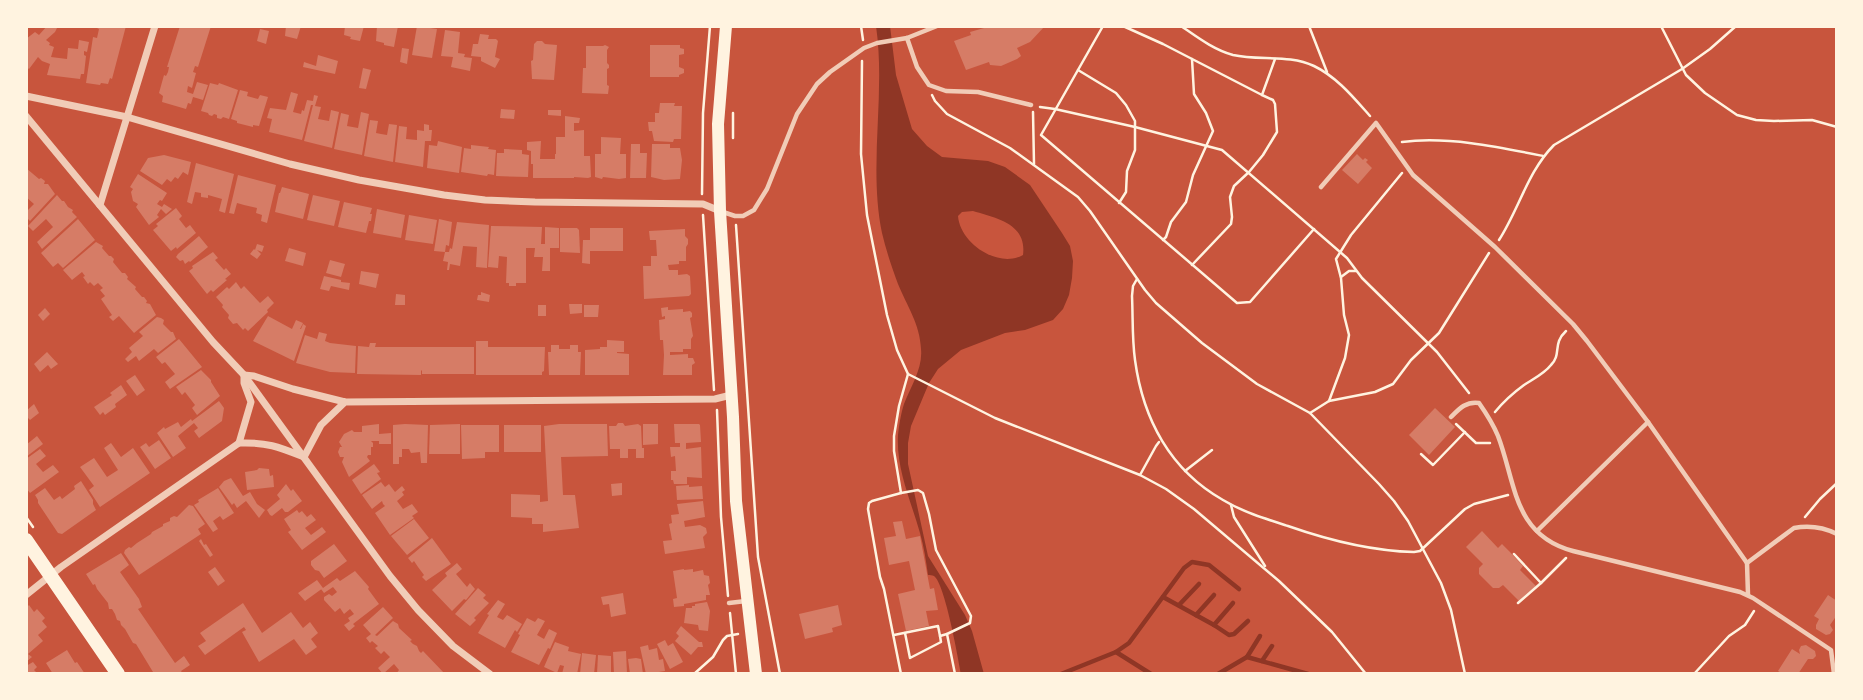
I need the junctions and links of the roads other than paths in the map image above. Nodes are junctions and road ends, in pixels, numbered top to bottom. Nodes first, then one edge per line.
1 (155, 26) edge
2 (726, 26) edge
3 (937, 26) edge
4 (907, 38) junction
5 (26, 96) edge
6 (1031, 105) dead end
7 (26, 116) edge
8 (127, 117) junction
9 (1321, 187) dead end
10 (100, 205) junction
11 (720, 211) junction
12 (244, 374) junction
13 (731, 394) junction
14 (345, 402) junction
15 (1451, 417) road end
16 (1648, 422) junction
17 (239, 443) junction
18 (304, 457) junction
19 (1537, 531) junction
20 (1837, 534) edge
21 (26, 540) edge
22 (1748, 563) junction
23 (50, 575) junction
24 (26, 595) edge
25 (1748, 595) junction
26 (747, 601) junction
27 (729, 603) road end
28 (1834, 649) edge
29 (118, 674) edge
30 (491, 674) edge
31 (756, 674) edge
32 (1834, 674) edge

1 - 8 street
2 - 11 main road
3 - 4 lane
4 - 6 lane
4 - 11 lane
5 - 8 street
7 - 10 street
8 - 10 street
8 - 11 street
9 - 16 lane
10 - 12 street
11 - 13 main road
12 - 14 street
12 - 17 street
12 - 18 street
13 - 14 street
13 - 26 main road
14 - 18 street
15 - 19 lane
16 - 19 lane
16 - 22 lane
17 - 18 street
17 - 23 street
18 - 30 street
19 - 25 lane
20 - 22 lane
21 - 23 main road
22 - 25 lane
23 - 24 street
23 - 29 main road
25 - 28 lane
26 - 27 lane
26 - 31 main road
28 - 32 lane

